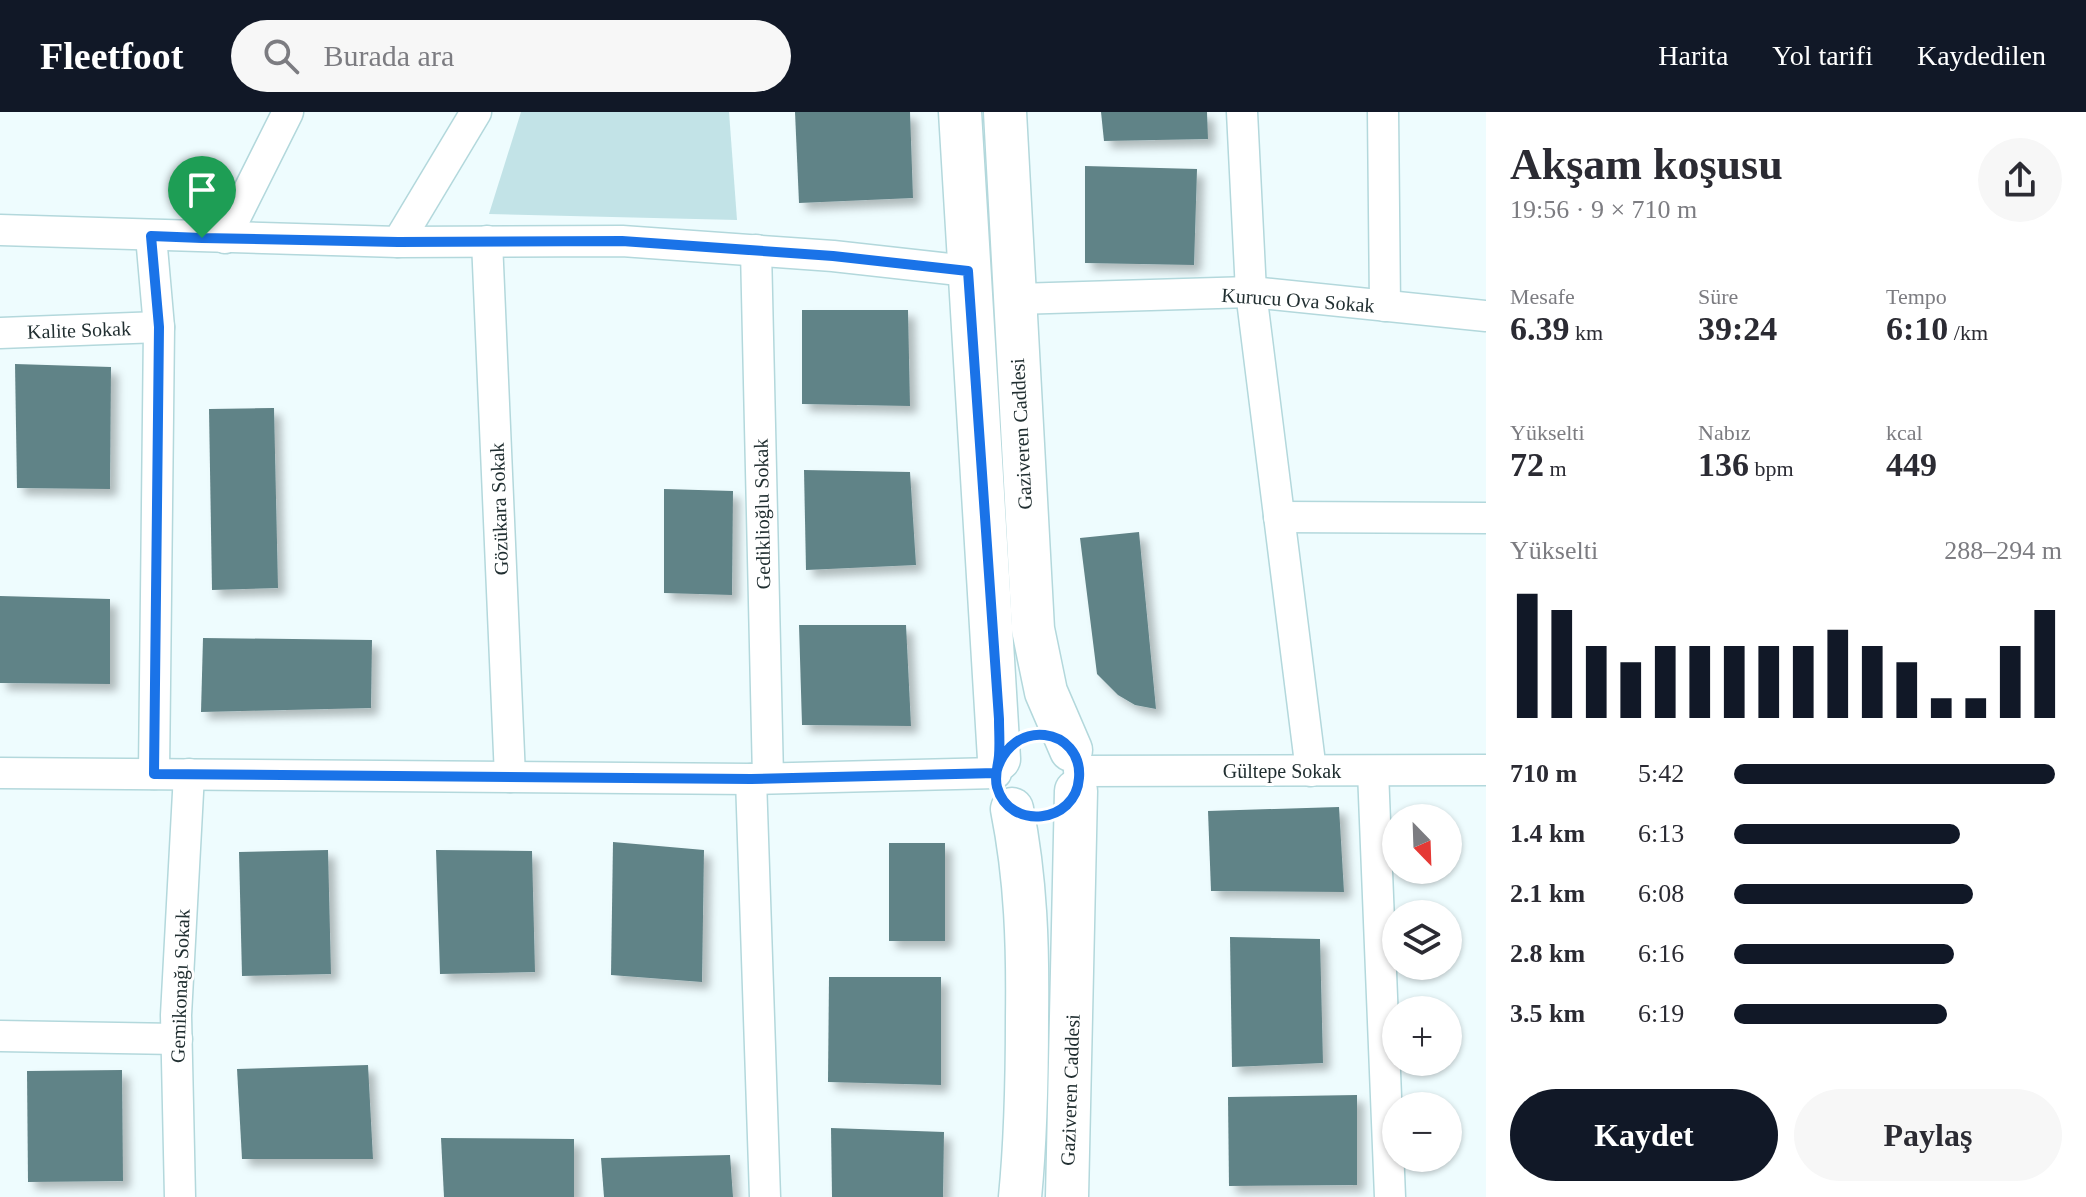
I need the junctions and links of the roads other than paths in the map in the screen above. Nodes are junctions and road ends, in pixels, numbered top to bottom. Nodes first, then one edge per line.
1 (288, 112) edge
2 (476, 112) edge
3 (960, 112) edge
4 (1005, 112) edge
5 (1242, 112) edge
6 (1383, 112) edge
7 (0, 230) edge
8 (151, 236) junction
9 (225, 238) junction
10 (487, 241) junction
11 (398, 242) junction
12 (756, 250) junction
13 (968, 271) junction
14 (1251, 292) junction
15 (1014, 299) junction
16 (1385, 306) junction
17 (1486, 316) edge
18 (159, 327) junction
19 (0, 333) edge
20 (1279, 517) junction
21 (1486, 518) edge
22 (1486, 770) edge
23 (1075, 771) junction
24 (1311, 771) junction
25 (1373, 771) junction
26 (0, 773) edge
27 (154, 774) junction
28 (189, 774) junction
29 (510, 777) junction
30 (759, 778) junction
31 (1002, 780) junction
32 (0, 1036) edge
33 (177, 1039) junction
34 (180, 1197) edge
35 (765, 1197) edge
36 (1020, 1197) edge
37 (1067, 1197) edge
38 (1390, 1197) edge

1 - 9 street
2 - 11 street
3 - 13 main road, Gaziveren Caddesi
4 - 15 main road, Gaziveren Caddesi
5 - 14 street
6 - 16 street
7 - 8 street
8 - 9 street
8 - 18 street
9 - 11 street
10 - 11 street
10 - 12 street
10 - 29 street, Gözükara Sokak
12 - 13 street
12 - 30 street, Gediklioğlu Sokak
13 - 31 main road, Gaziveren Caddesi
14 - 15 street, Kurucu Ova Sokak
14 - 16 street, Kurucu Ova Sokak
14 - 20 street
15 - 23 main road, Gaziveren Caddesi
16 - 17 street, Kurucu Ova Sokak
18 - 19 street, Kalite Sokak
18 - 27 street
20 - 21 street
20 - 24 street
22 - 25 street, Gültepe Sokak
23 - 24 street, Gültepe Sokak
23 - 31 main road
23 - 31 main road
23 - 37 main road, Gaziveren Caddesi
24 - 25 street, Gültepe Sokak
25 - 38 street
26 - 27 street
27 - 28 street
28 - 29 street
28 - 33 street, Gemikonağı Sokak
29 - 30 street
30 - 31 street
30 - 35 street, Gediklioğlu Sokak
31 - 36 main road, Gaziveren Caddesi
32 - 33 street
33 - 34 street, Gemikonağı Sokak

